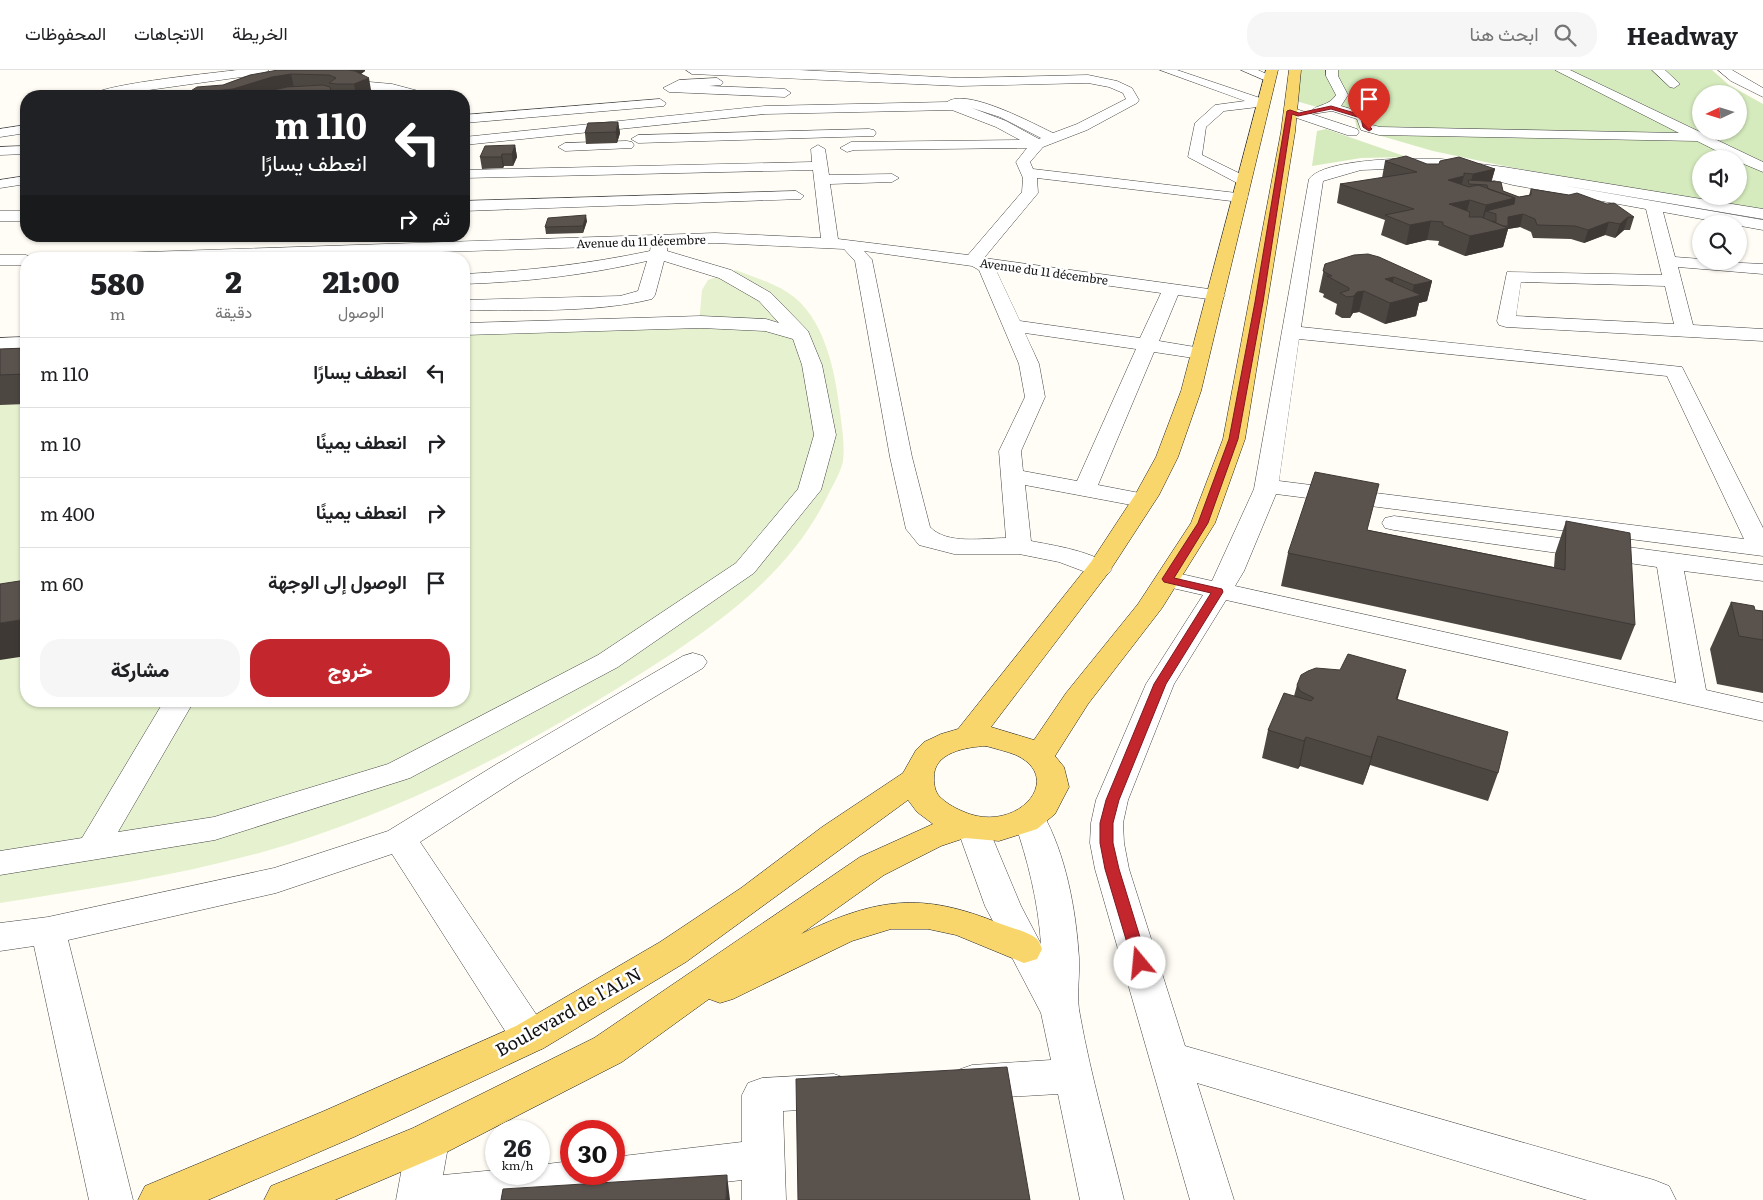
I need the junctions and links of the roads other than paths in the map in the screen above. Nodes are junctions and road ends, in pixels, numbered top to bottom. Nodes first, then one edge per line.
1 (263, 70) edge
2 (692, 70) edge
3 (936, 70) edge
4 (1021, 70) edge
5 (1039, 70) edge
6 (1166, 70) edge
7 (1247, 70) edge
8 (1294, 70) edge
9 (1332, 70) edge
10 (1561, 70) edge
11 (1658, 70) edge
12 (1724, 70) edge
13 (780, 71) edge
14 (846, 72) edge
15 (1271, 72) edge
16 (277, 73) edge
17 (1085, 74) edge
18 (1064, 79) junction
19 (982, 82) junction
20 (347, 84) edge
21 (1674, 84) dead end
22 (187, 87) junction
23 (145, 90) edge
24 (156, 90) edge
25 (400, 90) edge
26 (1763, 92) edge
27 (606, 94) dead end
28 (802, 94) dead end
29 (869, 95) dead end
30 (688, 102) dead end
31 (669, 103) dead end
32 (1262, 103) junction
33 (954, 104) junction
34 (1331, 107) junction
35 (470, 108) edge
36 (470, 118) edge
37 (1292, 119) junction
38 (1327, 124) junction
39 (20, 130) edge
40 (0, 133) edge
41 (1692, 133) edge
42 (869, 134) dead end
43 (816, 135) junction
44 (1692, 137) edge
45 (629, 138) junction
46 (1052, 138) junction
47 (470, 140) edge
48 (1706, 140) edge
49 (20, 144) edge
50 (1038, 144) junction
51 (0, 145) edge
52 (883, 145) junction
53 (470, 148) edge
54 (20, 150) edge
55 (0, 151) edge
56 (1440, 163) junction
57 (1763, 168) edge
58 (821, 169) junction
59 (619, 170) junction
60 (1028, 173) junction
61 (470, 174) edge
62 (20, 181) edge
63 (0, 184) edge
64 (1242, 189) junction
65 (20, 194) edge
66 (0, 196) edge
67 (796, 196) dead end
68 (610, 201) junction
69 (470, 206) edge
70 (1653, 206) junction
71 (1763, 214) edge
72 (0, 216) edge
73 (20, 216) edge
74 (1763, 225) edge
75 (602, 228) junction
76 (470, 240) edge
77 (185, 242) edge
78 (452, 242) edge
79 (840, 243) junction
80 (659, 247) junction
81 (176, 252) edge
82 (345, 252) edge
83 (0, 260) edge
84 (20, 260) edge
85 (973, 260) junction
86 (1667, 261) junction
87 (1763, 269) edge
88 (470, 279) edge
89 (1672, 281) junction
90 (1171, 290) junction
91 (1216, 295) junction
92 (470, 305) edge
93 (1010, 324) junction
94 (470, 329) edge
95 (1685, 330) junction
96 (1290, 332) junction
97 (801, 335) junction
98 (1763, 335) edge
99 (20, 343) edge
100 (0, 344) edge
101 (1148, 345) junction
102 (1200, 353) junction
103 (1011, 476) junction
104 (1266, 486) junction
105 (1085, 489) junction
106 (1142, 500) junction
107 (1394, 523) dead end
108 (1019, 546) junction
109 (1669, 561) junction
110 (1099, 569) junction
111 (1763, 574) edge
112 (1168, 579) junction
113 (1218, 592) junction
114 (693, 662) dead end
115 (1693, 697) junction
116 (175, 707) edge
117 (1763, 712) edge
118 (968, 737) junction
119 (1039, 757) junction
120 (916, 779) junction
121 (1030, 820) junction
122 (968, 827) junction
123 (400, 839) junction
124 (93, 847) junction
125 (0, 863) edge
126 (48, 930) junction
127 (0, 937) edge
128 (1024, 949) junction
129 (1060, 1013) junction
130 (647, 1024) junction
131 (530, 1037) junction
132 (1169, 1058) junction
133 (1075, 1076) junction
134 (938, 1084) edge
135 (870, 1088) edge
136 (428, 1141) junction
137 (763, 1159) junction
138 (419, 1199) edge
139 (111, 1200) edge
140 (160, 1200) edge
141 (286, 1200) edge
142 (764, 1200) edge
143 (1102, 1200) edge
144 (1212, 1200) edge
145 (1654, 1200) edge

1 - 22 street
2 - 13 street
3 - 19 street
4 - 18 street
5 - 17 street
6 - 32 street
7 - 15 street
8 - 37 main road
9 - 34 street
10 - 41 street
11 - 21 street
12 - 26 street
13 - 14 street
14 - 19 street
14 - 28 street
15 - 32 main road
16 - 22 street
17 - 18 street
17 - 46 street
18 - 19 street
20 - 25 street
22 - 23 street
22 - 24 street
27 - 35 street
29 - 33 street
30 - 33 street
31 - 36 street
32 - 64 main road
32 - 64 street
33 - 46 street
33 - 47 street
33 - 50 street
34 - 37 street
34 - 44 street
37 - 38 street
37 - 38 street
37 - 112 main road
38 - 56 street
39 - 40 street
42 - 43 street
43 - 45 street
43 - 58 street
45 - 53 street
45 - 59 street
46 - 50 street
48 - 57 street
49 - 51 street
50 - 52 street
50 - 60 street
52 - 58 street
52 - 58 street
54 - 55 street
56 - 70 street
56 - 71 street
56 - 96 street
58 - 59 street
58 - 79 street
59 - 61 street
59 - 68 street
60 - 64 street
60 - 85 street
62 - 63 street
64 - 91 main road
65 - 66 street
67 - 68 street
68 - 69 street
68 - 75 street
70 - 74 street
70 - 86 street
72 - 73 street
75 - 76 street, Avenue du 11 décembre
75 - 80 street, Avenue du 11 décembre
77 - 81 street
78 - 82 street, Avenue du 11 décembre
79 - 80 street, Avenue du 11 décembre
79 - 85 street, Avenue du 11 décembre
79 - 108 street
80 - 88 street
80 - 92 street
80 - 97 street
83 - 84 street
85 - 90 street, Avenue du 11 décembre
85 - 93 street
86 - 87 street
86 - 89 street
89 - 95 street
89 - 95 street
90 - 91 street, Avenue du 11 décembre
90 - 101 street
91 - 102 main road
93 - 101 street
93 - 103 street
94 - 97 street
95 - 98 street
96 - 104 street
96 - 104 street
97 - 124 street
99 - 100 street
101 - 102 street
101 - 105 street
102 - 106 main road
103 - 105 street
103 - 108 street
104 - 113 street
105 - 106 street
106 - 110 main road
107 - 109 street
108 - 110 street
109 - 111 street
109 - 115 street
110 - 118 main road
112 - 113 street
112 - 119 main road
113 - 115 street
113 - 132 street
114 - 123 street
115 - 117 street
116 - 124 street
118 - 119 main road
118 - 120 main road
119 - 121 main road
120 - 122 main road
120 - 131 main road, Boulevard de l'ALN
121 - 122 main road
121 - 129 street
122 - 128 street
122 - 130 main road
123 - 126 street
123 - 131 street
124 - 125 street
126 - 127 street
126 - 139 street
128 - 129 street
128 - 130 main road
129 - 133 street
130 - 136 main road
131 - 140 main road, Boulevard de l'ALN
132 - 144 street
132 - 145 street
133 - 134 street
133 - 143 street
135 - 137 street
136 - 138 street
136 - 141 main road
137 - 138 street
137 - 142 street

